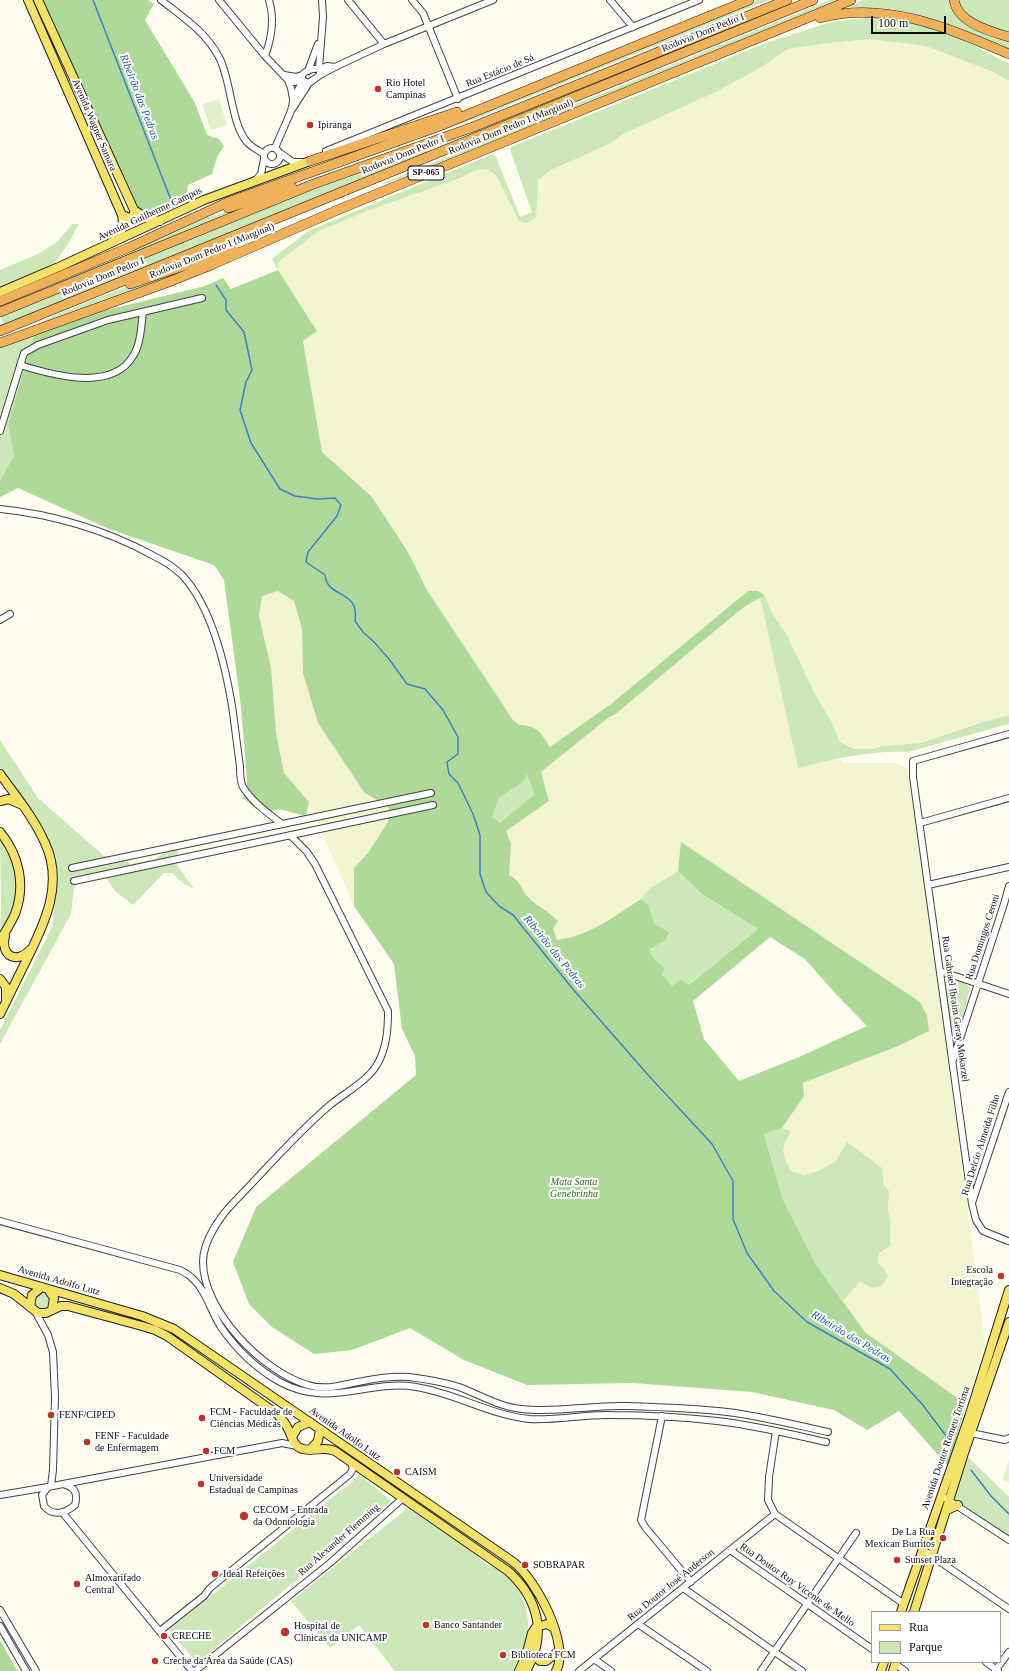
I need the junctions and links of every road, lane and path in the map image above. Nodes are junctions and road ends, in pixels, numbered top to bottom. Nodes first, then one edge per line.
1 (28, 0) edge
2 (38, 0) edge
3 (161, 0) edge
4 (219, 0) edge
5 (269, 0) edge
6 (322, 0) edge
7 (348, 0) edge
8 (412, 0) edge
9 (473, 0) edge
10 (493, 0) edge
11 (610, 0) edge
12 (699, 0) edge
13 (787, 0) edge
14 (814, 0) edge
15 (851, 0) edge
16 (954, 0) edge
17 (746, 1) edge
18 (478, 6) junction
19 (428, 26) junction
20 (633, 27) junction
21 (322, 31) junction
22 (763, 36) junction
23 (1009, 37) edge
24 (384, 44) junction
25 (1009, 54) edge
26 (265, 56) junction
27 (308, 71) junction
28 (320, 71) junction
29 (282, 75) junction
30 (288, 80) junction
31 (304, 80) junction
32 (527, 90) junction
33 (458, 99) junction
34 (294, 101) junction
35 (291, 111) junction
36 (275, 148) junction
37 (280, 153) junction
38 (264, 157) junction
39 (310, 160) junction
40 (346, 172) junction
41 (254, 182) junction
42 (340, 209) junction
43 (134, 210) junction
44 (122, 215) junction
45 (160, 221) junction
46 (130, 247) junction
47 (97, 249) junction
48 (0, 292) edge
49 (202, 298) dead end
50 (0, 301) edge
51 (68, 303) junction
52 (0, 312) edge
53 (143, 312) junction
54 (0, 331) edge
55 (2, 342) edge
56 (20, 365) junction
57 (0, 431) edge
58 (0, 509) edge
59 (10, 614) dead end
60 (0, 620) edge
61 (1009, 734) edge
62 (0, 774) edge
63 (431, 793) dead end
64 (1009, 798) edge
65 (0, 801) edge
66 (433, 805) dead end
67 (25, 808) junction
68 (303, 820) junction
69 (920, 823) junction
70 (282, 824) junction
71 (262, 828) junction
72 (1, 832) edge
73 (306, 832) junction
74 (290, 835) junction
75 (265, 840) junction
76 (1009, 867) edge
77 (72, 868) dead end
78 (74, 881) dead end
79 (928, 885) junction
80 (1009, 886) edge
81 (6, 931) junction
82 (0, 941) edge
83 (34, 945) junction
84 (940, 971) junction
85 (0, 979) edge
86 (978, 984) junction
87 (1009, 994) edge
88 (1, 1012) edge
89 (949, 1034) junction
90 (961, 1036) junction
91 (952, 1062) junction
92 (1009, 1092) edge
93 (972, 1204) junction
94 (0, 1221) edge
95 (1008, 1240) dead end
96 (0, 1275) edge
97 (0, 1288) edge
98 (45, 1288) junction
99 (1009, 1290) edge
100 (32, 1309) junction
101 (52, 1310) junction
102 (1009, 1322) edge
103 (662, 1416) junction
104 (968, 1417) junction
105 (310, 1422) junction
106 (320, 1429) junction
107 (776, 1430) junction
108 (828, 1432) dead end
109 (971, 1433) junction
110 (292, 1437) junction
111 (1009, 1438) edge
112 (826, 1442) dead end
113 (298, 1447) junction
114 (310, 1450) junction
115 (351, 1462) junction
116 (86, 1480) junction
117 (64, 1484) junction
118 (49, 1487) junction
119 (20, 1491) junction
120 (76, 1494) junction
121 (0, 1495) edge
122 (941, 1495) junction
123 (403, 1498) junction
124 (43, 1501) junction
125 (950, 1501) junction
126 (958, 1505) junction
127 (947, 1510) junction
128 (62, 1512) junction
129 (775, 1514) junction
130 (856, 1533) dead end
131 (1009, 1540) edge
132 (730, 1550) junction
133 (923, 1550) junction
134 (932, 1556) junction
135 (838, 1558) junction
136 (691, 1582) junction
137 (683, 1588) junction
138 (807, 1604) junction
139 (902, 1608) edge
140 (1009, 1609) edge
141 (0, 1610) edge
142 (915, 1611) edge
143 (638, 1624) junction
144 (0, 1626) edge
145 (538, 1626) junction
146 (554, 1628) junction
147 (160, 1631) junction
148 (871, 1648) edge
149 (559, 1651) junction
150 (774, 1652) junction
151 (1009, 1652) edge
152 (534, 1654) junction
153 (594, 1659) junction
154 (987, 1663) edge
155 (895, 1666) edge
156 (699, 1669) edge
157 (996, 1670) edge
158 (26, 1671) edge
159 (36, 1671) edge
160 (194, 1671) edge
161 (519, 1671) edge
162 (526, 1671) edge
163 (556, 1671) edge
164 (579, 1671) edge
165 (611, 1671) edge
166 (707, 1671) edge
167 (761, 1671) edge
168 (802, 1671) edge
169 (905, 1671) edge

1 - 44 main road, Avenida Wagner Samara
2 - 43 main road, Avenida Wagner Samara
3 - 38 street
4 - 26 street
5 - 26 street
6 - 21 street
7 - 24 street
8 - 19 street
9 - 18 street
10 - 18 street
11 - 20 street
12 - 20 street, Rua Estácio de Sá
13 - 40 highway, Rodovia Dom Pedro I / SP-065
14 - 51 highway, Rodovia Dom Pedro I / SP-065
15 - 22 highway, Rodovia Dom Pedro I (Marginal) / SP-065
16 - 23 highway
17 - 32 highway
18 - 19 street
19 - 24 street
19 - 33 street
20 - 33 street, Rua Estácio de Sá
21 - 27 street
21 - 28 street
22 - 25 highway
22 - 42 highway, Rodovia Dom Pedro I (Marginal) / SP-065
24 - 28 street
26 - 29 street
27 - 28 street
27 - 31 street
28 - 31 street
29 - 30 street
29 - 31 street
30 - 31 street
30 - 34 street
31 - 34 street
31 - 35 street
32 - 39 highway
32 - 46 highway
33 - 39 street, Rua Estácio de Sá
34 - 35 street
35 - 36 street
36 - 37 street
36 - 38 street
37 - 38 street
37 - 39 street
38 - 41 street
39 - 41 main road, Avenida Guilherme Campos
40 - 46 highway
40 - 52 highway, Rodovia Dom Pedro I / SP-065
41 - 45 main road, Avenida Guilherme Campos
42 - 51 highway
42 - 55 highway, Rodovia Dom Pedro I (Marginal) / SP-065
43 - 44 main road
43 - 45 main road
44 - 47 main road
45 - 47 main road, Avenida Guilherme Campos
46 - 50 highway
47 - 48 main road, Avenida Guilherme Campos
49 - 53 street
51 - 54 highway, Rodovia Dom Pedro I / SP-065
53 - 56 street
53 - 56 street
56 - 57 street
58 - 70 street
59 - 60 street
61 - 69 street, Rua Gabrael Ibraim Geray Mokarzel
62 - 67 main road
63 - 68 street
64 - 69 street
65 - 67 main road
66 - 73 street
67 - 83 main road
68 - 70 street
68 - 73 street
69 - 79 street, Rua Gabrael Ibraim Geray Mokarzel
70 - 71 street
71 - 75 street
71 - 77 street
72 - 81 main road
73 - 74 street
74 - 75 street
74 - 108 street
75 - 78 street
76 - 79 street
79 - 84 street, Rua Gabrael Ibraim Geray Mokarzel
80 - 86 street, Rua Domingos Ceroni
81 - 82 main road
81 - 83 main road
83 - 88 main road
84 - 86 street
84 - 89 street, Rua Gabrael Ibraim Geray Mokarzel
85 - 88 main road
86 - 87 street
86 - 90 street, Rua Domingos Ceroni
89 - 90 street
89 - 91 street, Rua Gabrael Ibraim Geray Mokarzel
90 - 91 street, Rua Domingos Ceroni
91 - 93 street, Rua Gabrael Ibraim Geray Mokarzel
92 - 93 street, Rua Delcio Almeida Filho
93 - 95 street, Rua Gabrael Ibraim Geray Mokarzel
94 - 103 street
96 - 98 main road, Avenida Adolfo Lutz
97 - 100 main road
98 - 100 main road
98 - 101 main road
98 - 105 main road, Avenida Adolfo Lutz
99 - 104 main road, Avenida Doutor Romeu Tortima
100 - 101 main road, Avenida Adolfo Lutz
100 - 118 street
101 - 110 main road, Avenida Adolfo Lutz
102 - 109 main road, Avenida Doutor Romeu Tortima
103 - 107 street
103 - 136 street
104 - 109 main road
104 - 122 main road, Avenida Doutor Romeu Tortima
105 - 106 main road, Avenida Adolfo Lutz
105 - 110 main road
106 - 114 main road
106 - 146 main road, Avenida Adolfo Lutz
107 - 112 street
107 - 129 street
109 - 111 street
109 - 125 main road, Avenida Doutor Romeu Tortima
110 - 113 main road, Avenida Adolfo Lutz
113 - 114 main road, Avenida Adolfo Lutz
113 - 116 street
114 - 115 main road, Avenida Adolfo Lutz
115 - 123 main road, Avenida Adolfo Lutz
115 - 147 street
116 - 117 street
116 - 120 street
117 - 118 street
117 - 120 street
118 - 119 street
118 - 124 street
119 - 121 street
119 - 124 street
120 - 128 street
122 - 125 street
122 - 133 main road, Avenida Doutor Romeu Tortima
123 - 145 main road, Avenida Adolfo Lutz
123 - 160 street, Rua Alexander Flemming
124 - 128 street
125 - 126 street
125 - 127 main road, Avenida Doutor Romeu Tortima
126 - 127 main road
126 - 131 street
127 - 134 main road, Avenida Doutor Romeu Tortima
128 - 147 street
129 - 132 street, Rua Doutor José Anderson
129 - 135 street
130 - 135 street
132 - 136 street, Rua Doutor José Anderson
132 - 138 street, Rua Doutor Ruy Vicente de Mello
133 - 134 street
133 - 139 main road, Avenida Doutor Romeu Tortima
134 - 140 street
134 - 142 main road, Avenida Doutor Romeu Tortima
135 - 138 street
135 - 139 street
136 - 137 street, Rua Doutor José Anderson
137 - 143 street, Rua Doutor José Anderson
137 - 150 street
138 - 148 street, Rua Doutor Ruy Vicente de Mello
138 - 150 street
141 - 159 street
143 - 153 street, Rua Doutor José Anderson
143 - 156 street
144 - 158 street
145 - 146 main road
145 - 152 main road, Avenida Adolfo Lutz
145 - 161 main road
146 - 149 main road, Avenida Adolfo Lutz
147 - 160 street
149 - 152 main road
149 - 163 main road, Avenida Adolfo Lutz
150 - 167 street
150 - 168 street
151 - 157 street
152 - 162 main road, Avenida Adolfo Lutz
153 - 164 street, Rua Doutor José Anderson
153 - 165 street
154 - 157 street
155 - 169 street
156 - 166 street

